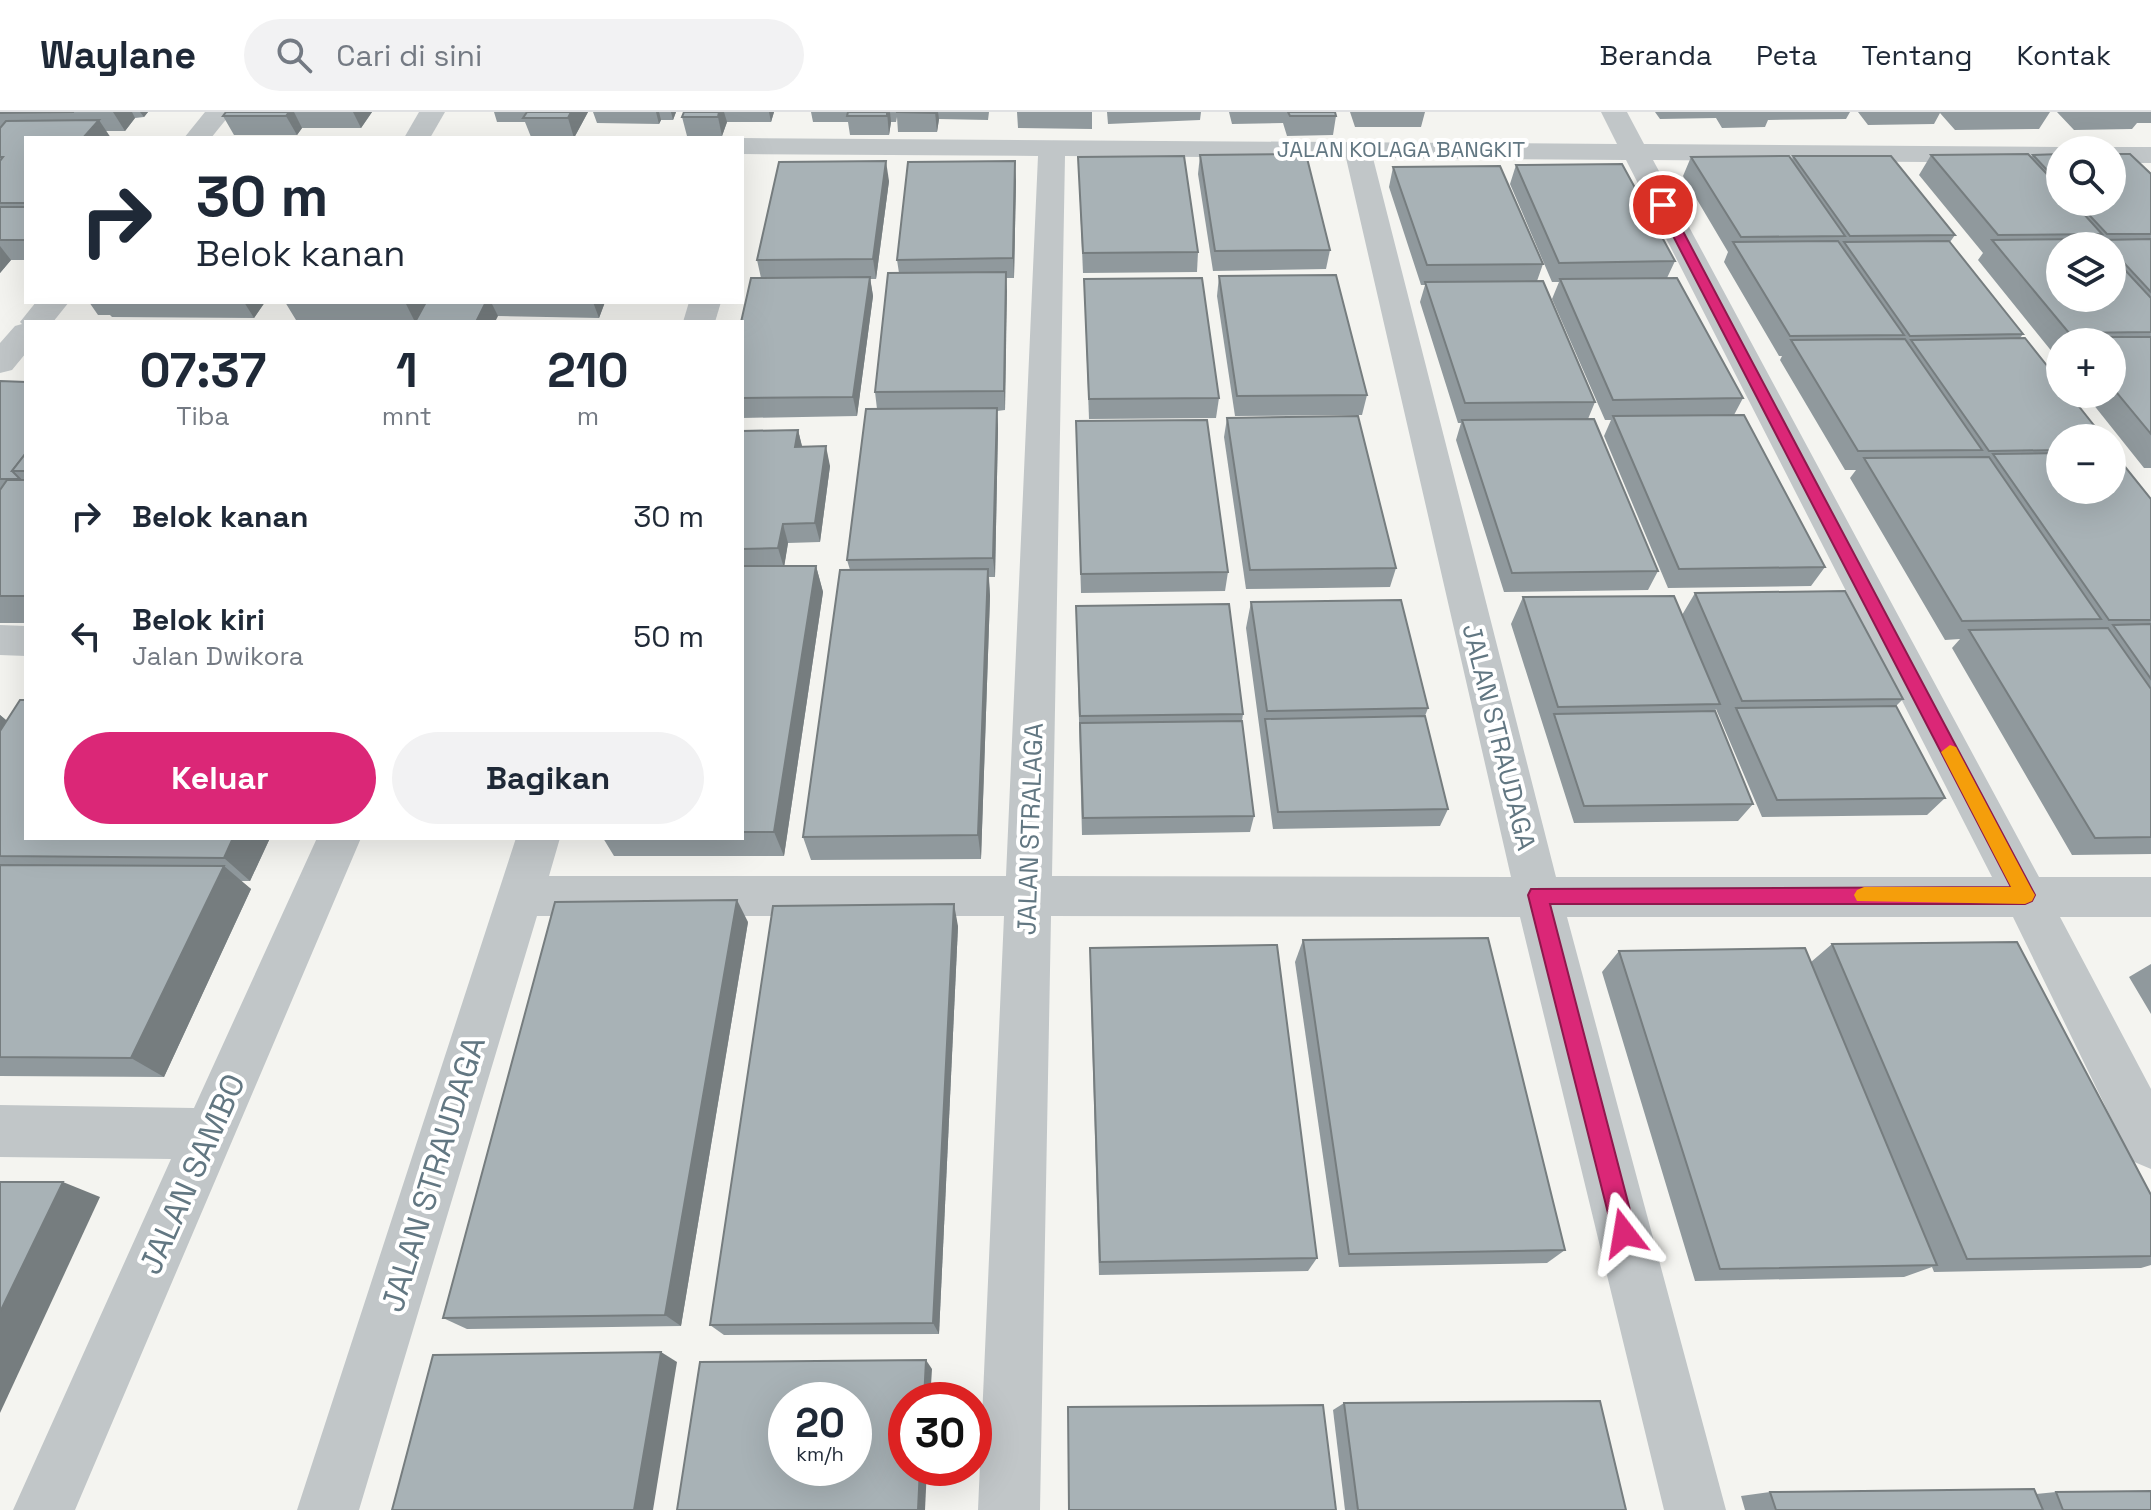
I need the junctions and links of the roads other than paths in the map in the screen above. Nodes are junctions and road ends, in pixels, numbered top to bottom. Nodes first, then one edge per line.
1 (219, 112) edge
2 (432, 112) edge
3 (1614, 112) edge
4 (199, 136) edge
5 (418, 136) edge
6 (1052, 148) junction
7 (1357, 149) junction
8 (1634, 150) junction
9 (1877, 153) junction
10 (747, 155) edge
11 (2046, 155) edge
12 (2151, 155) edge
13 (2126, 162) edge
14 (1896, 178) edge
15 (51, 304) edge
16 (38, 320) edge
17 (24, 335) edge
18 (0, 363) edge
19 (24, 364) edge
20 (0, 640) edge
21 (24, 641) edge
22 (338, 840) edge
23 (537, 840) edge
24 (1538, 895) junction
25 (2025, 895) junction
26 (520, 896) junction
27 (1028, 896) junction
28 (2151, 897) edge
29 (0, 1131) edge
30 (209, 1134) junction
31 (2151, 1143) edge
32 (44, 1510) edge
33 (328, 1510) edge
34 (1009, 1510) edge
35 (1695, 1510) edge

1 - 4 street
2 - 5 street
3 - 8 street
6 - 7 street, JALAN KOLAGA BANGKIT
6 - 10 street, JALAN KOLAGA BANGKIT
6 - 27 street, JALAN STRALAGA
7 - 8 street, JALAN KOLAGA BANGKIT
7 - 24 street, JALAN STRAUDAGA
8 - 9 street, JALAN KOLAGA BANGKIT
8 - 25 street
9 - 11 street, JALAN KOLAGA BANGKIT
9 - 14 street
12 - 13 street
15 - 16 street
17 - 18 street
18 - 19 street
20 - 21 street
22 - 30 street, JALAN SAMBO
23 - 26 street, JALAN STRAUDAGA
24 - 25 street
24 - 27 street
24 - 35 street, JALAN STRAUDAGA
25 - 28 street
25 - 31 street
26 - 27 street
26 - 33 street, JALAN STRAUDAGA
27 - 34 street, JALAN STRALAGA
29 - 30 street
30 - 32 street, JALAN SAMBO

